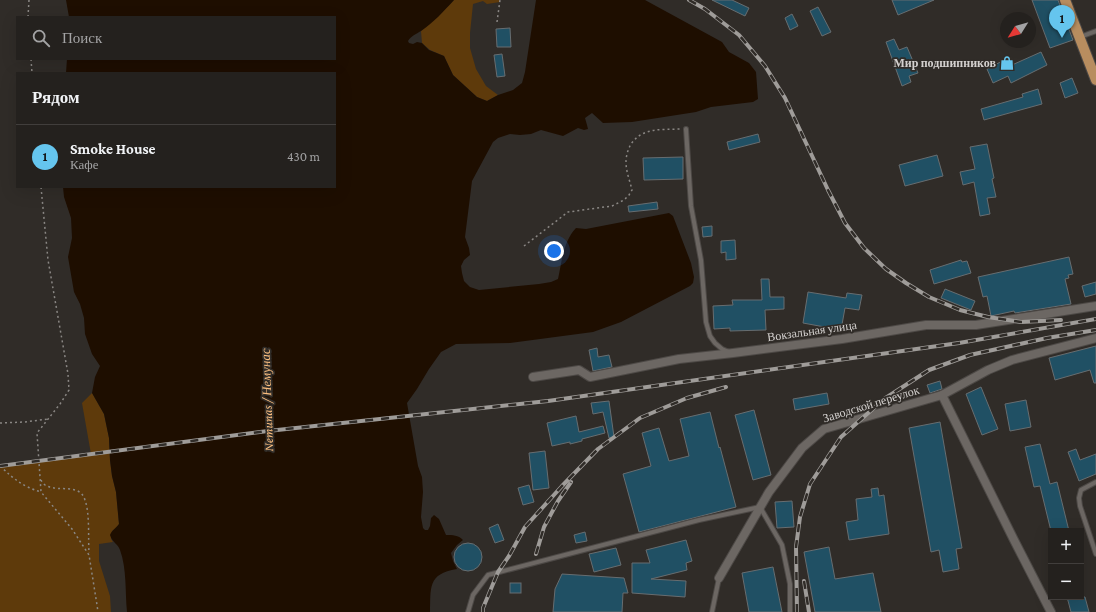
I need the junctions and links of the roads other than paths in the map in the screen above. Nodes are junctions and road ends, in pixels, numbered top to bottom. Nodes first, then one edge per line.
1 (1065, 0) edge
2 (1096, 31) edge
3 (1080, 37) junction
4 (1096, 80) edge
5 (686, 128) road end
6 (1096, 306) edge
7 (1096, 338) edge
8 (733, 353) junction
9 (533, 377) dead end
10 (942, 395) junction
11 (1096, 482) edge
12 (760, 506) junction
13 (1096, 554) edge
14 (719, 578) joint
15 (468, 612) edge
16 (712, 612) edge
17 (790, 612) edge
18 (1051, 612) edge

1 - 3 main road
2 - 3 lane
3 - 4 main road
5 - 8 lane
6 - 8 street, Вокзальная улица
7 - 10 street, Заводской переулок
8 - 9 street, Вокзальная улица
10 - 12 street, Заводской переулок
10 - 18 street
11 - 13 lane
12 - 14 street, Заводской переулок
12 - 15 lane
12 - 17 lane
14 - 16 lane

